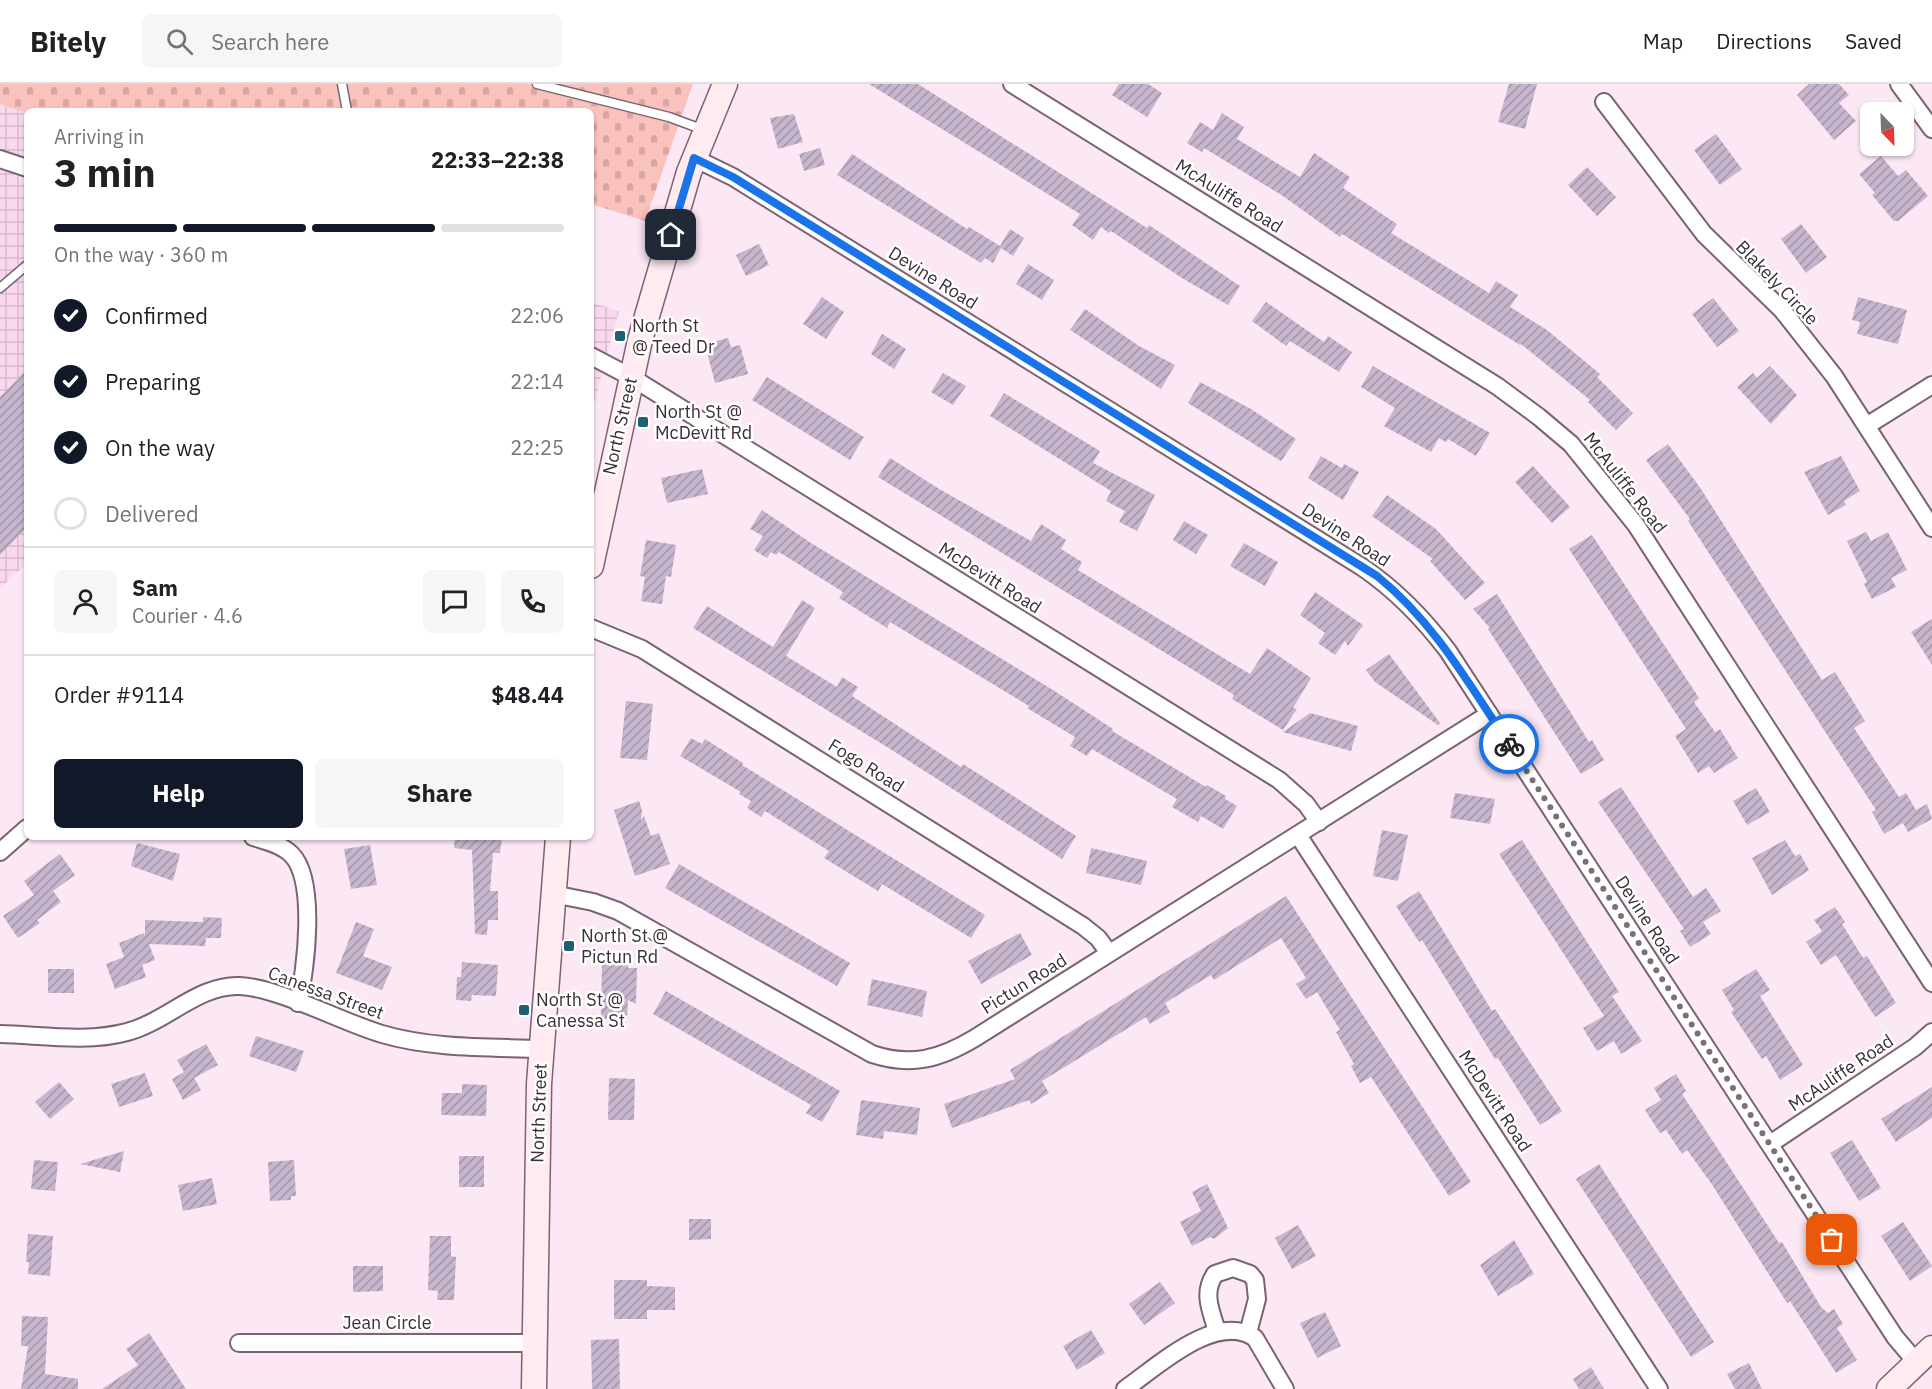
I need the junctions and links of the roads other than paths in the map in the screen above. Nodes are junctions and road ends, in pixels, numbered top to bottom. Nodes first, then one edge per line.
1 (342, 84) edge
2 (537, 84) edge
3 (725, 84) edge
4 (1012, 84) edge
5 (1899, 84) edge
6 (1604, 102) dead end
7 (346, 108) edge
8 (1932, 129) edge
9 (705, 130) junction
10 (694, 158) junction
11 (0, 159) edge
12 (24, 167) edge
13 (24, 268) edge
14 (0, 288) edge
15 (594, 358) edge
16 (631, 377) junction
17 (1932, 386) edge
18 (1868, 425) junction
19 (1932, 528) edge
20 (594, 552) edge
21 (594, 629) edge
22 (1489, 714) junction
23 (1319, 822) junction
24 (24, 831) edge
25 (1298, 835) junction
26 (260, 840) edge
27 (558, 840) edge
28 (0, 852) edge
29 (553, 894) junction
30 (1109, 953) junction
31 (1932, 983) edge
32 (298, 1003) junction
33 (1932, 1032) edge
34 (0, 1034) edge
35 (541, 1049) junction
36 (1770, 1144) junction
37 (1217, 1331) junction
38 (1248, 1333) junction
39 (239, 1343) dead end
40 (534, 1343) junction
41 (1924, 1355) edge
42 (534, 1389) edge
43 (1125, 1389) edge
44 (1285, 1389) edge
45 (1659, 1389) edge
46 (1889, 1389) edge

1 - 7 lane
2 - 9 lane
3 - 9 main road, North Street
4 - 31 street, McAuliffe Road
5 - 8 street
6 - 18 street, Blakely Circle
9 - 10 main road, North Street
10 - 16 main road, North Street
10 - 22 street, Devine Road
11 - 12 street
13 - 14 lane
15 - 16 street, McDevitt Road
16 - 20 main road, North Street
16 - 23 street, McDevitt Road
17 - 18 street
18 - 19 street, Blakely Circle
21 - 30 street, Fogo Road
22 - 23 street, Pictun Road
22 - 36 street, Devine Road
23 - 25 street, Pictun Road
24 - 28 street
25 - 30 street, Pictun Road
25 - 45 street, McDevitt Road
26 - 32 street
27 - 29 main road, North Street
29 - 30 street, Pictun Road
29 - 35 main road, North Street
32 - 34 street, Canessa Street
32 - 35 street, Canessa Street
33 - 36 street, McAuliffe Road
35 - 40 main road, North Street
36 - 41 street, Devine Road
37 - 38 street
37 - 38 street
37 - 43 street
38 - 44 street
39 - 40 street, Jean Circle
40 - 42 main road, North Street
41 - 46 main road

